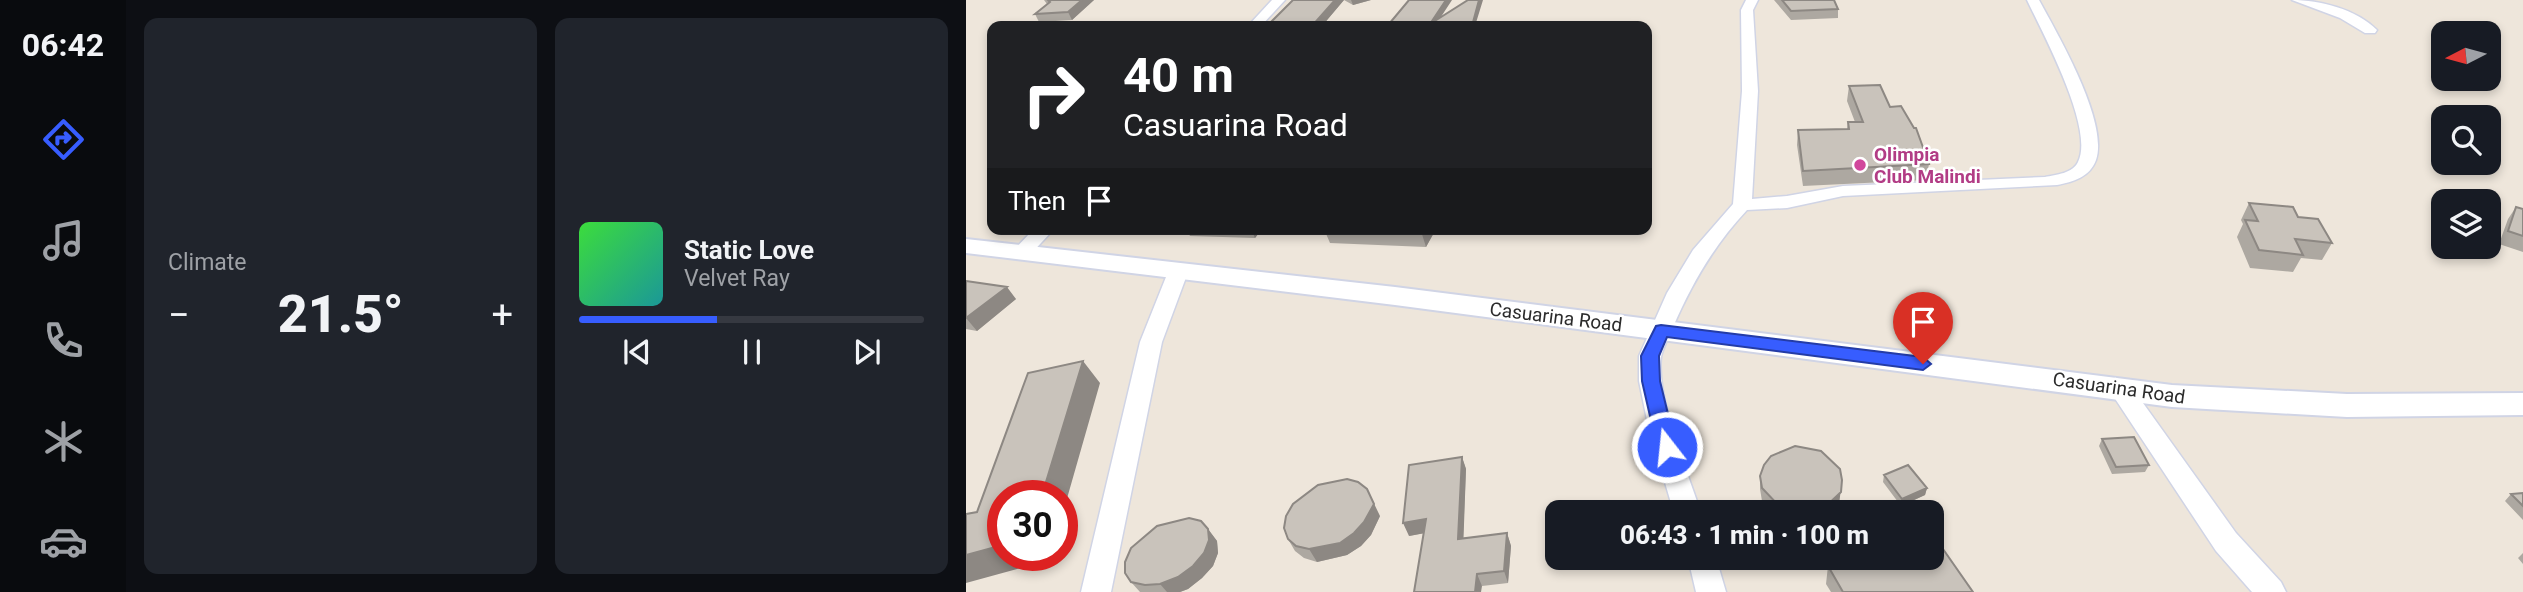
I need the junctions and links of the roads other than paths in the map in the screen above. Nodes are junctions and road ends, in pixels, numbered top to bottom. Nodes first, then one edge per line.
1 (1279, 0) edge
2 (1752, 0) edge
3 (2033, 0) edge
4 (2298, 0) edge
5 (1259, 21) edge
6 (2370, 30) dead end
7 (1742, 205) junction
8 (1039, 235) edge
9 (966, 246) edge
10 (1021, 253) junction
11 (1178, 272) junction
12 (1661, 330) junction
13 (2120, 388) junction
14 (2523, 404) edge
15 (1684, 500) edge
16 (1705, 570) edge
17 (1096, 592) edge
18 (1711, 592) edge
19 (2271, 592) edge

1 - 5 street
2 - 7 street
3 - 7 street
4 - 6 street
7 - 12 street
8 - 10 street
9 - 10 street, Casuarina Road
10 - 11 street, Casuarina Road
11 - 12 street, Casuarina Road
11 - 17 street
12 - 13 street, Casuarina Road
12 - 15 street
13 - 14 street, Casuarina Road
13 - 19 street
16 - 18 street

